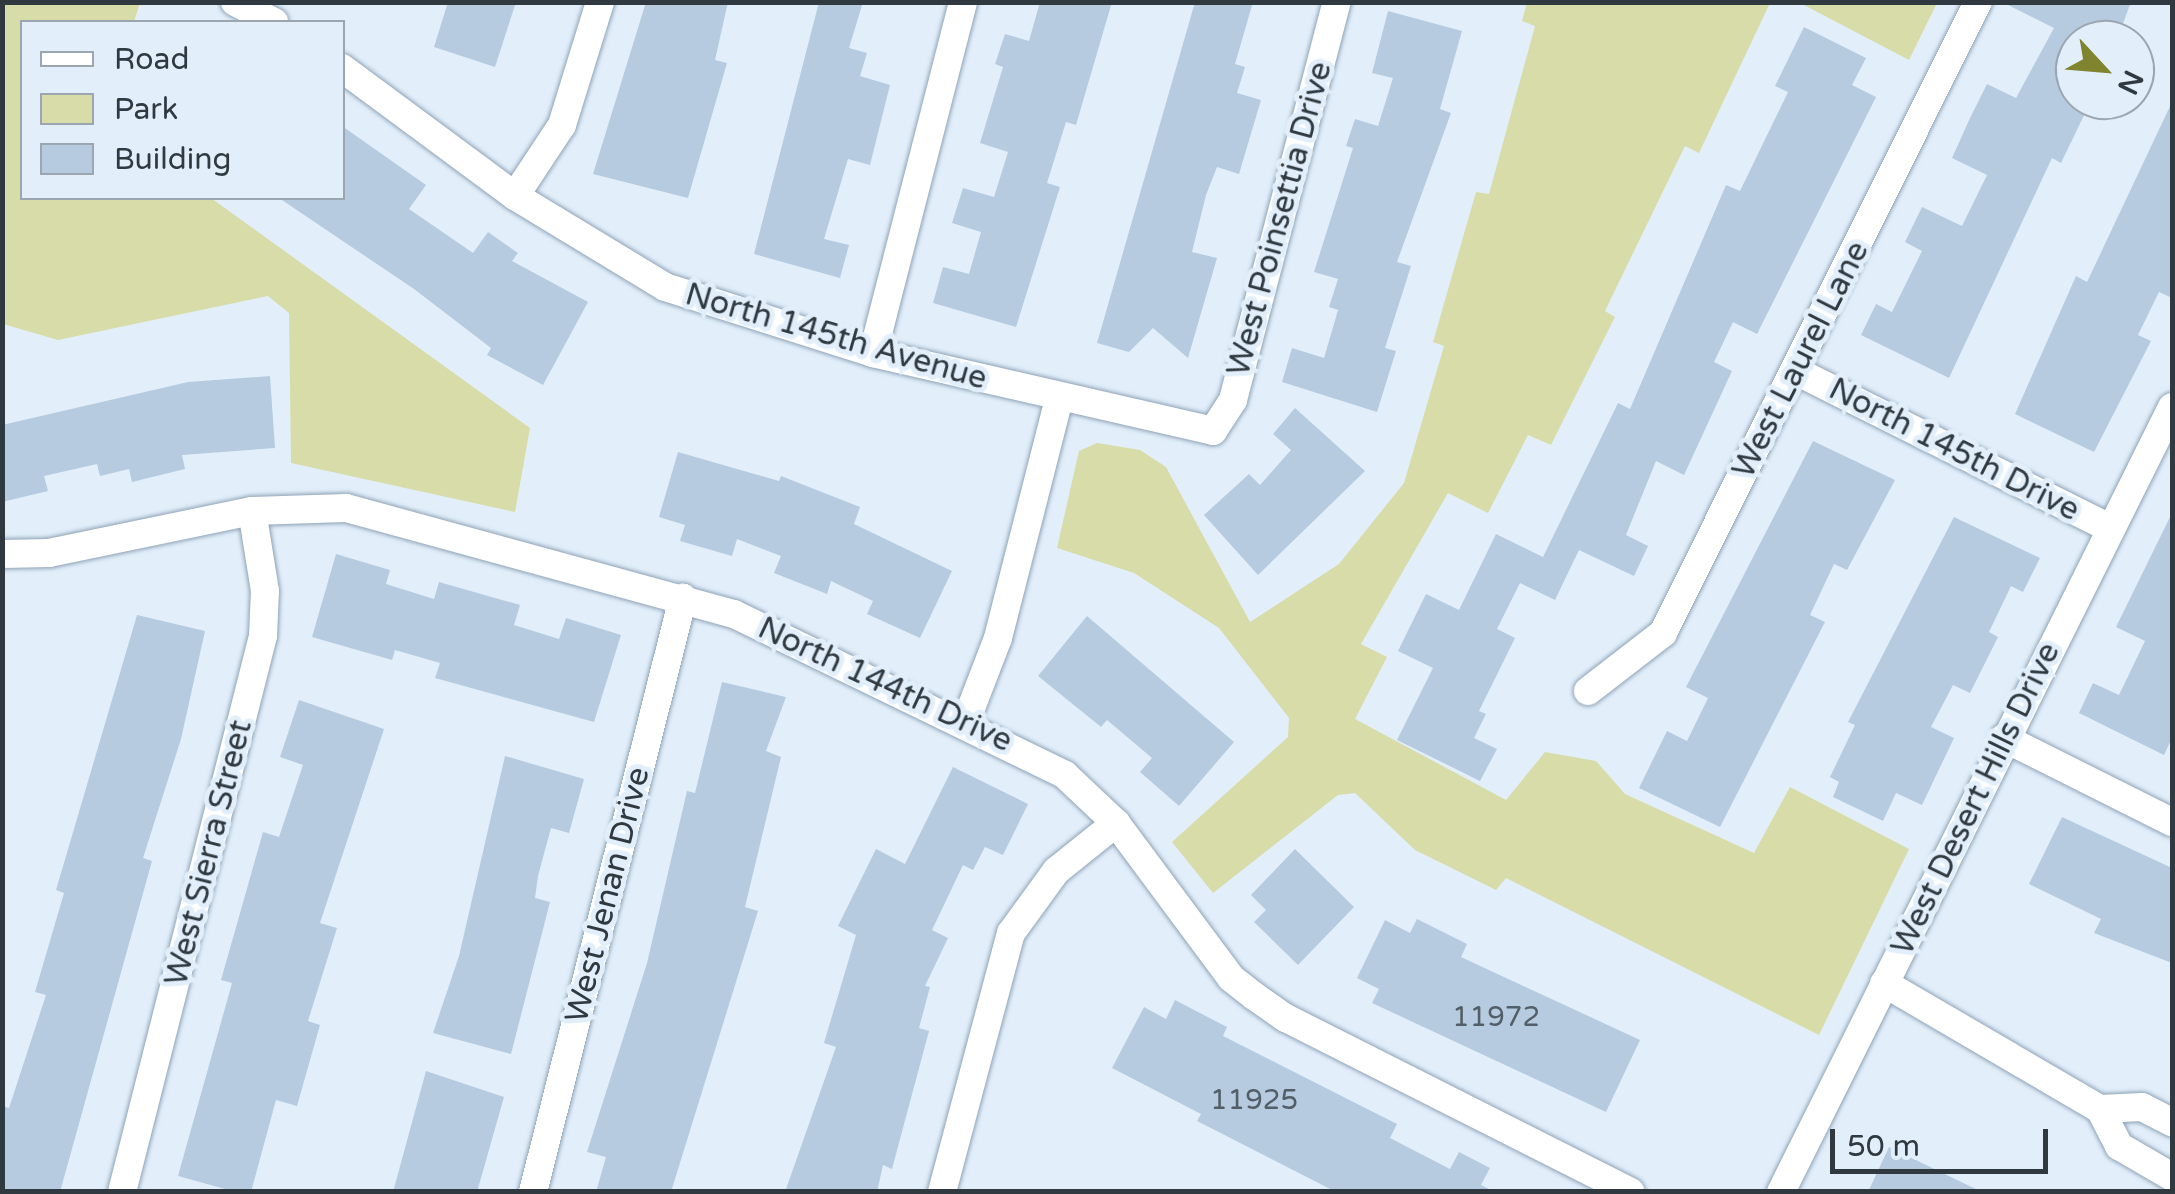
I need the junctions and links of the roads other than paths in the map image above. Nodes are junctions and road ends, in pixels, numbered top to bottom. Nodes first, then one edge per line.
1 (235, 2) edge
2 (600, 2) edge
3 (963, 2) edge
4 (1337, 2) edge
5 (1978, 2) edge
6 (270, 20) edge
7 (345, 70) edge
8 (516, 196) junction
9 (874, 353) junction
10 (1796, 371) junction
11 (1060, 399) junction
12 (2172, 407) edge
13 (1212, 431) joint
14 (252, 511) junction
15 (2112, 529) junction
16 (2, 554) edge
17 (682, 598) junction
18 (1588, 691) dead end
19 (966, 721) junction
20 (2004, 738) junction
21 (2172, 822) edge
22 (1116, 823) junction
23 (1884, 984) junction
24 (2100, 1109) junction
25 (2172, 1122) edge
26 (2172, 1177) edge
27 (122, 1192) edge
28 (533, 1192) edge
29 (942, 1192) edge
30 (1631, 1192) edge
31 (1781, 1192) edge

1 - 6 street
2 - 8 street
3 - 9 street
4 - 13 street, West Poinsettia Drive
5 - 10 street, West Laurel Lane
7 - 8 street, North 145th Avenue
8 - 9 street, North 145th Avenue
9 - 11 street, North 145th Avenue
10 - 15 street, North 145th Drive
10 - 18 street, West Laurel Lane
11 - 13 street, North 145th Avenue
11 - 19 street
12 - 15 street, West Desert Hills Drive
14 - 16 street, North 144th Drive
14 - 17 street, North 144th Drive
14 - 27 street, West Sierra Street
15 - 20 street, West Desert Hills Drive
17 - 19 street, North 144th Drive
17 - 28 street, West Jenan Drive
19 - 22 street, North 144th Drive
20 - 21 street
20 - 23 street, West Desert Hills Drive
22 - 29 street
22 - 30 street, North 144th Drive
23 - 24 street
23 - 31 street, West Desert Hills Drive
24 - 25 street
24 - 26 street

